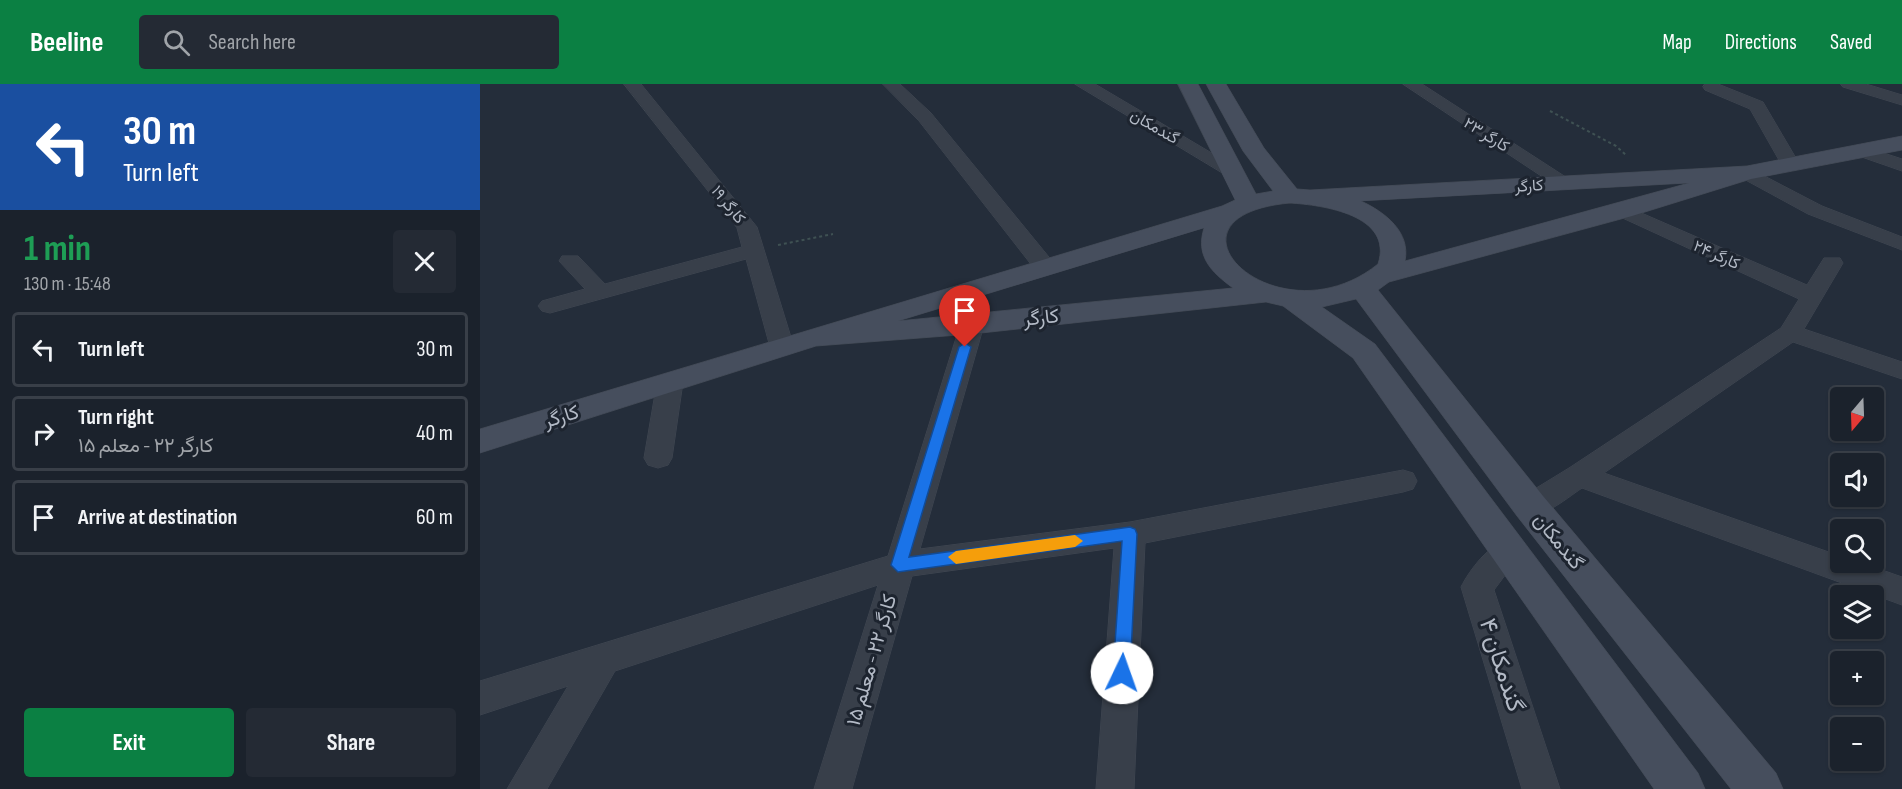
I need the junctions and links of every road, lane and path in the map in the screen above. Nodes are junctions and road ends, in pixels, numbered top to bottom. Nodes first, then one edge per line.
1 (891, 84) edge
2 (1083, 84) edge
3 (1188, 84) edge
4 (1216, 84) edge
5 (1411, 84) edge
6 (1849, 84) edge
7 (639, 85) edge
8 (1711, 87) dead end
9 (1902, 100) edge
10 (1550, 111) dead end
11 (1902, 143) edge
12 (1862, 151) junction
13 (1791, 165) junction
14 (1902, 165) edge
15 (1228, 168) junction
16 (1747, 173) junction
17 (1652, 179) junction
18 (1565, 183) junction
19 (1301, 196) junction
20 (1241, 207) junction
21 (1623, 211) junction
22 (833, 234) dead end
23 (1902, 244) edge
24 (754, 250) junction
25 (570, 261) dead end
26 (1832, 263) dead end
27 (1045, 267) junction
28 (1370, 283) junction
29 (601, 292) junction
30 (1279, 295) junction
31 (1812, 296) junction
32 (550, 306) dead end
33 (972, 325) junction
34 (1790, 333) junction
35 (814, 337) junction
36 (782, 347) junction
37 (1902, 371) edge
38 (670, 382) junction
39 (480, 441) edge
40 (658, 458) dead end
41 (1579, 476) junction
42 (1403, 481) dead end
43 (1530, 506) junction
44 (1130, 534) junction
45 (1508, 551) junction
46 (898, 565) junction
47 (1902, 591) edge
48 (603, 659) junction
49 (480, 698) edge
50 (526, 789) edge
51 (833, 789) edge
52 (1115, 789) edge
53 (1541, 789) edge
54 (1682, 789) edge
55 (1760, 789) edge

1 - 27 street
2 - 15 street, گندمکان
3 - 15 street, گندمکان
4 - 19 street
5 - 18 street, کارگر ۲۳
6 - 9 street
7 - 24 street, کارگر ۱۹
8 - 13 street
10 - 17 path
11 - 12 street, کارگر
12 - 13 street, کارگر
12 - 14 street
13 - 16 street, کارگر
15 - 20 street, گندمکان
16 - 17 street, کارگر
16 - 21 street, کارگر
16 - 23 street
17 - 18 street, کارگر
18 - 19 street, کارگر
19 - 20 street, کارگر
19 - 28 street
20 - 27 street, کارگر
20 - 30 street
21 - 28 street, کارگر
21 - 31 street, کارگر ۲۴
22 - 24 path
24 - 29 street
24 - 36 street, کارگر ۱۹
25 - 29 street
26 - 31 street
27 - 35 street, کارگر
28 - 30 street, کارگر
28 - 43 street, گندمکان
29 - 32 street
30 - 33 street, کارگر
30 - 45 street
31 - 34 street
33 - 35 street, کارگر
33 - 46 street, کارگر ۲۲ - معلم ۱۵
34 - 37 street
34 - 41 street
35 - 36 street, کارگر
36 - 38 street, کارگر
38 - 39 street, کارگر
38 - 40 street
41 - 43 street
41 - 47 street
42 - 44 street
43 - 55 street, گندمکان
44 - 46 street
44 - 52 street
45 - 53 street, گندمکان ۴
45 - 54 street
46 - 48 street
46 - 51 street, کارگر ۲۲ - معلم ۱۵
48 - 49 street
48 - 50 street

